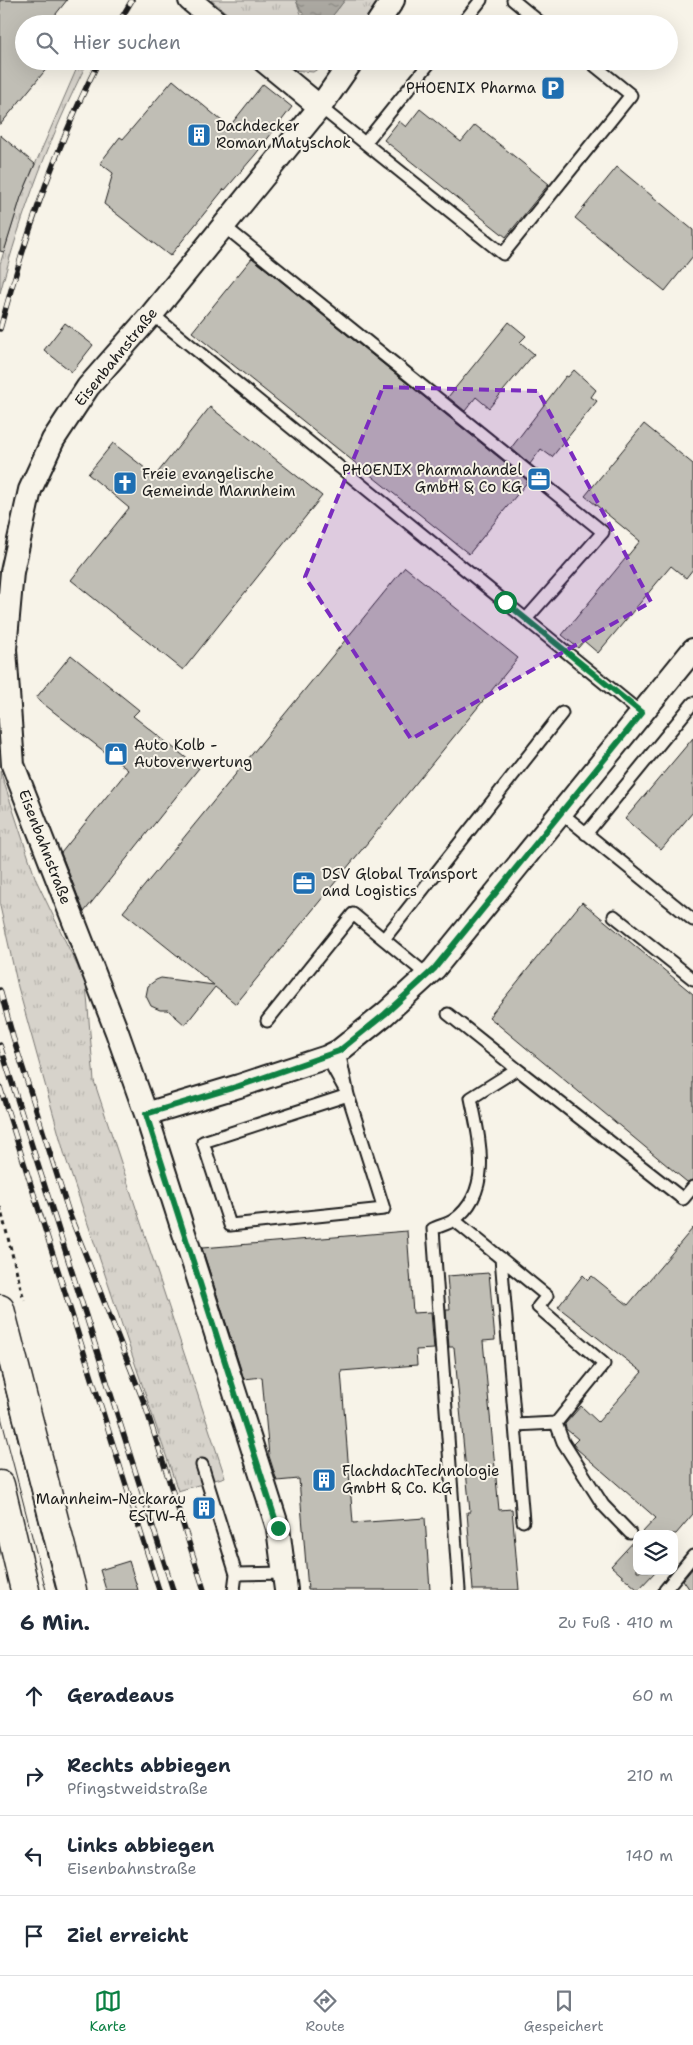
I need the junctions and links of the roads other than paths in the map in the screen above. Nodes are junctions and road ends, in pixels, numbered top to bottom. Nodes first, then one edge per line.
1 (190, 0) edge
2 (394, 0) edge
3 (481, 0) edge
4 (513, 0) edge
5 (208, 15) edge
6 (383, 15) edge
7 (469, 15) edge
8 (531, 15) edge
9 (275, 70) edge
10 (346, 70) edge
11 (424, 70) edge
12 (600, 70) edge
13 (320, 107) junction
14 (365, 143) junction
15 (224, 226) junction
16 (152, 314) junction
17 (526, 619) junction
18 (693, 650) edge
19 (693, 703) edge
20 (562, 713) dead end
21 (642, 713) junction
22 (560, 812) junction
23 (586, 834) junction
24 (614, 916) dead end
25 (693, 920) edge
26 (384, 939) junction
27 (427, 975) junction
28 (693, 979) edge
29 (448, 1014) dead end
30 (267, 1022) dead end
31 (333, 1054) junction
32 (517, 1069) junction
33 (348, 1095) junction
34 (146, 1114) junction
35 (693, 1187) edge
36 (454, 1220) junction
37 (501, 1258) junction
38 (0, 1309) edge
39 (556, 1423) junction
40 (515, 1425) junction
41 (202, 1465) dead end
42 (0, 1485) edge
43 (523, 1520) dead end
44 (630, 1533) dead end
45 (693, 1556) edge
46 (236, 1574) junction
47 (285, 1582) edge
48 (25, 1590) edge
49 (72, 1590) edge
50 (234, 1590) edge
51 (459, 1590) edge
52 (665, 1590) edge

1 - 5 street
2 - 6 street
3 - 7 lane
4 - 8 lane
9 - 13 street
10 - 13 street, Eisenbahnstraße
11 - 14 lane
12 - 14 lane
13 - 14 lane
13 - 15 street, Eisenbahnstraße
15 - 16 street, Eisenbahnstraße
15 - 17 lane
16 - 17 lane
16 - 34 street, Eisenbahnstraße
17 - 21 lane
18 - 21 street
19 - 23 lane
20 - 26 lane
21 - 22 street
22 - 23 lane
22 - 27 street
23 - 25 lane
24 - 28 lane
26 - 27 lane
26 - 30 lane
27 - 31 street
29 - 32 lane
31 - 33 lane
31 - 34 street
32 - 35 lane
32 - 36 lane
33 - 33 lane
34 - 47 street, Eisenbahnstraße
36 - 37 lane
36 - 51 lane
37 - 39 lane
37 - 40 lane
38 - 49 main road
39 - 40 lane
39 - 44 lane
40 - 43 lane
41 - 46 lane
42 - 48 main road
45 - 52 lane
46 - 47 lane
46 - 50 lane

